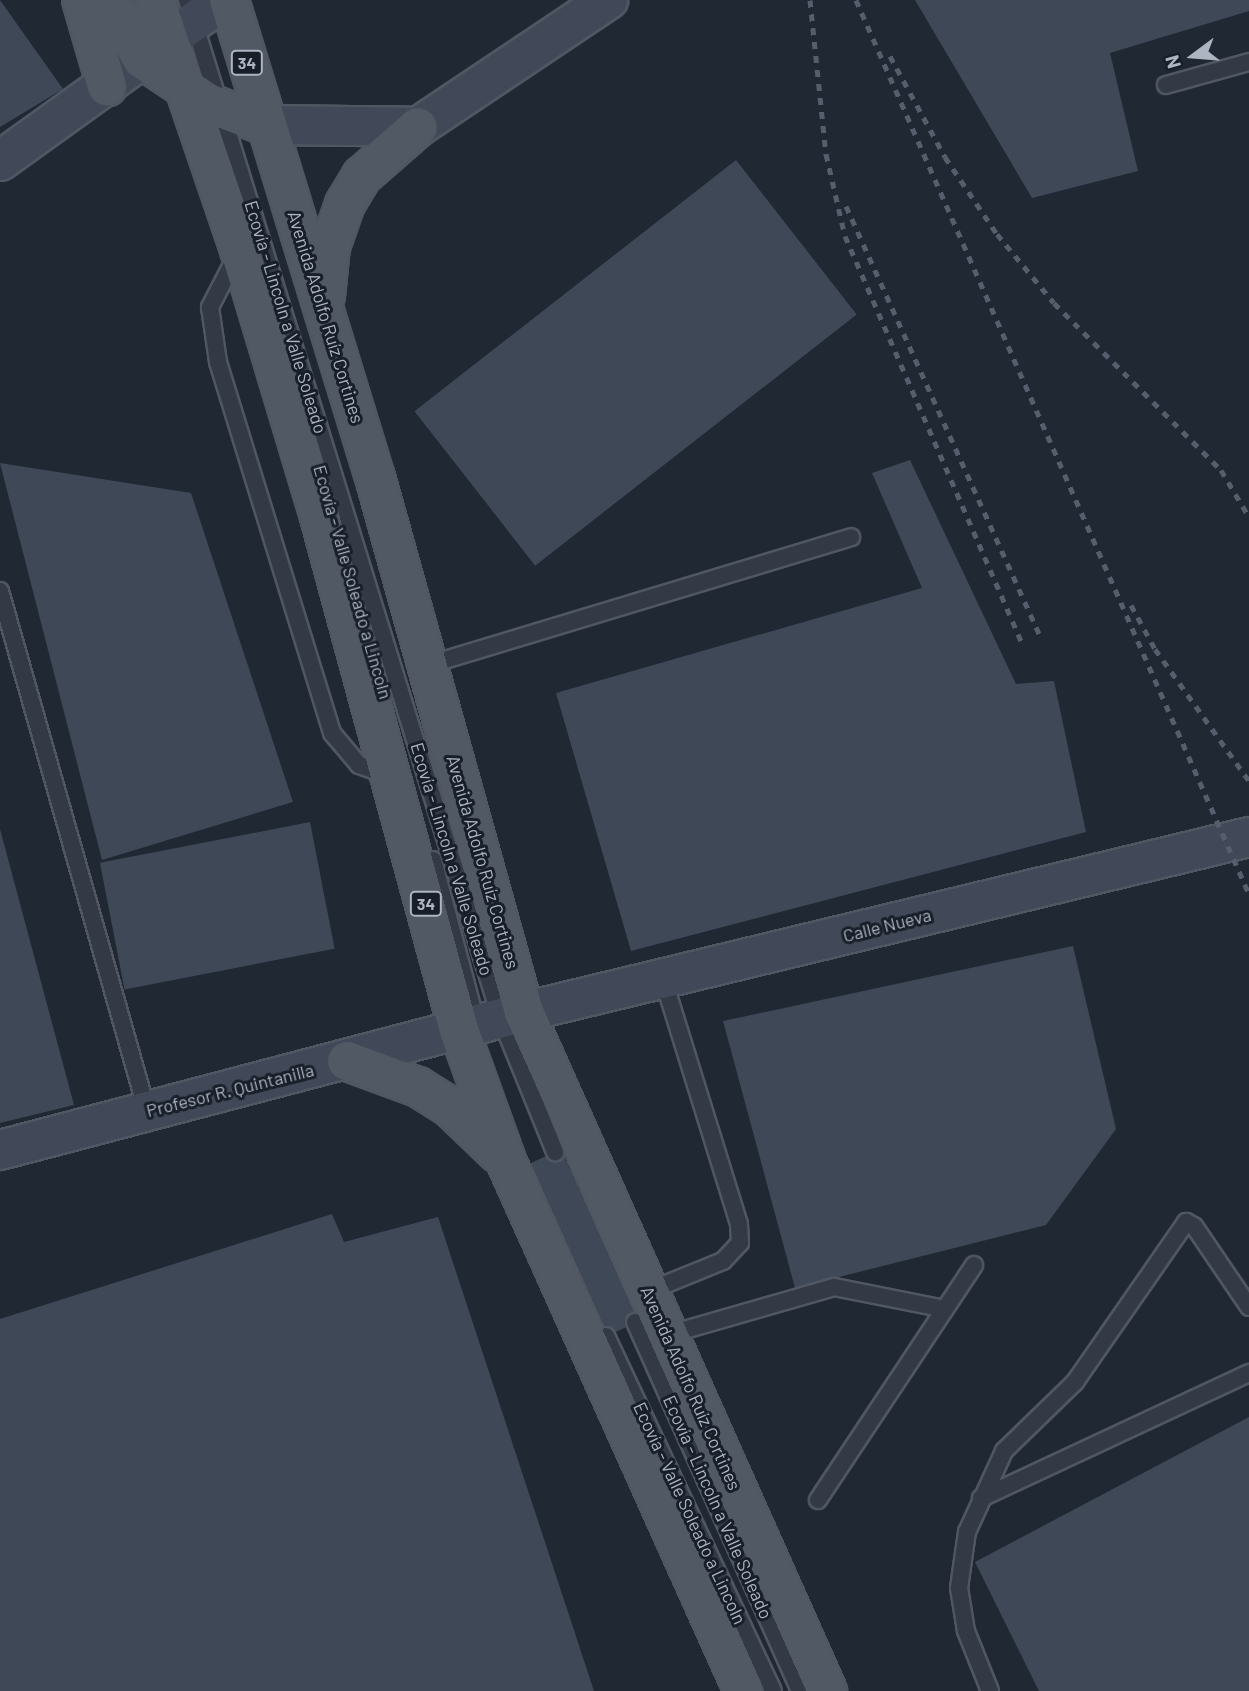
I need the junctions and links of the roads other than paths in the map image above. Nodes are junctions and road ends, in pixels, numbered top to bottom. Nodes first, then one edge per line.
1 (82, 0) edge
2 (110, 0) edge
3 (155, 0) edge
4 (229, 0) edge
5 (608, 0) edge
6 (182, 21) edge
7 (1249, 62) edge
8 (1166, 85) dead end
9 (107, 86) junction
10 (206, 100) junction
11 (265, 125) junction
12 (418, 127) junction
13 (0, 162) edge
14 (240, 250) junction
15 (323, 309) junction
16 (851, 537) dead end
17 (0, 592) edge
18 (428, 665) junction
19 (393, 777) junction
20 (1249, 837) edge
21 (663, 979) junction
22 (490, 1021) junction
23 (347, 1061) junction
24 (147, 1111) junction
25 (0, 1150) edge
26 (555, 1152) dead end
27 (517, 1164) junction
28 (974, 1265) dead end
29 (1249, 1307) edge
30 (945, 1309) junction
31 (650, 1316) junction
32 (606, 1336) dead end
33 (1249, 1373) edge
34 (981, 1498) junction
35 (818, 1500) dead end
36 (744, 1691) edge
37 (773, 1691) edge
38 (800, 1691) edge
39 (827, 1691) edge
40 (990, 1691) edge

1 - 9 main road
2 - 6 main road, Avenida Adolfo Ruíz Cortines / 34
3 - 6 main road, Avenida Adolfo Ruíz Cortines / 34
4 - 11 main road, Avenida Adolfo Ruíz Cortines / 34
5 - 12 street
6 - 9 street
6 - 10 main road, Avenida Adolfo Ruíz Cortines / 34
7 - 8 lane
9 - 13 street
10 - 11 main road
10 - 14 main road, Avenida Adolfo Ruíz Cortines / 34
10 - 22 lane, Ecovía - Lincoln a Valle Soleado
10 - 22 lane, Ecovía - Valle Soleado a Lincoln
11 - 12 street
11 - 15 main road, Avenida Adolfo Ruíz Cortines / 34
12 - 15 main road
14 - 19 main road, Avenida Adolfo Ruíz Cortines / 34
14 - 19 lane
15 - 18 main road, Avenida Adolfo Ruíz Cortines / 34
16 - 18 lane
17 - 24 lane
18 - 22 main road, Avenida Adolfo Ruíz Cortines / 34
19 - 22 main road, Avenida Adolfo Ruíz Cortines / 34
20 - 21 street, Calle Nueva
21 - 22 street, Calle Nueva
21 - 31 lane
22 - 23 street, Profesor R. Quintanilla
22 - 26 lane, Ecovía - Lincoln a Valle Soleado
22 - 27 main road, Avenida Adolfo Ruíz Cortines / 34
22 - 31 main road, Avenida Adolfo Ruíz Cortines / 34
23 - 24 street, Profesor R. Quintanilla
23 - 27 main road
24 - 25 street, Profesor R. Quintanilla
27 - 36 main road, Avenida Adolfo Ruíz Cortines / 34
28 - 30 lane
29 - 34 lane
30 - 31 lane
30 - 35 lane
31 - 38 lane, Ecovía - Lincoln a Valle Soleado
31 - 39 main road, Avenida Adolfo Ruíz Cortines / 34
32 - 37 lane, Ecovía - Valle Soleado a Lincoln
33 - 34 lane
34 - 40 lane

